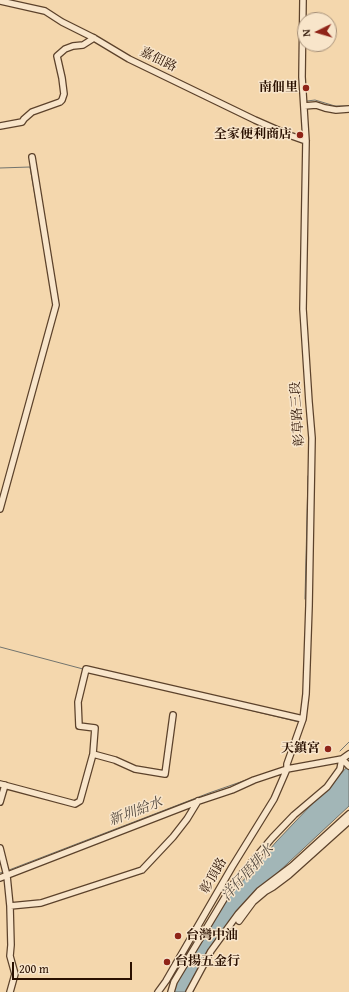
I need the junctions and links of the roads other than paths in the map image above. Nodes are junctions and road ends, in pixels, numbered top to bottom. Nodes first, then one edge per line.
1 (303, 0) edge
2 (0, 1) edge
3 (94, 38) junction
4 (304, 106) junction
5 (349, 109) edge
6 (0, 126) edge
7 (306, 141) junction
8 (32, 157) dead end
9 (0, 509) edge
10 (173, 715) dead end
11 (303, 719) junction
12 (93, 754) junction
13 (349, 754) edge
14 (342, 759) junction
15 (349, 766) edge
16 (287, 767) junction
17 (3, 785) edge
18 (199, 801) junction
19 (0, 802) edge
20 (349, 814) edge
21 (349, 821) edge
22 (0, 848) edge
23 (5, 870) edge
24 (0, 878) edge
25 (10, 906) junction
26 (239, 921) dead end
27 (10, 992) edge
28 (158, 992) edge
29 (171, 992) edge
30 (189, 992) edge

1 - 4 street, 彰草路三段
2 - 3 street, 嘉佃路
3 - 6 street
3 - 7 street, 嘉佃路
4 - 5 street
4 - 7 street, 彰草路三段
7 - 11 street, 彰草路三段
8 - 9 street
10 - 12 street
11 - 12 street
11 - 16 street, 彰頂路
12 - 17 street
13 - 14 street
14 - 15 street
14 - 16 street
14 - 29 street
16 - 18 street
16 - 28 street, 彰頂路
17 - 19 street
18 - 23 street
18 - 25 street
20 - 30 street
21 - 26 street
22 - 23 street
23 - 24 street
23 - 25 street
25 - 27 street

